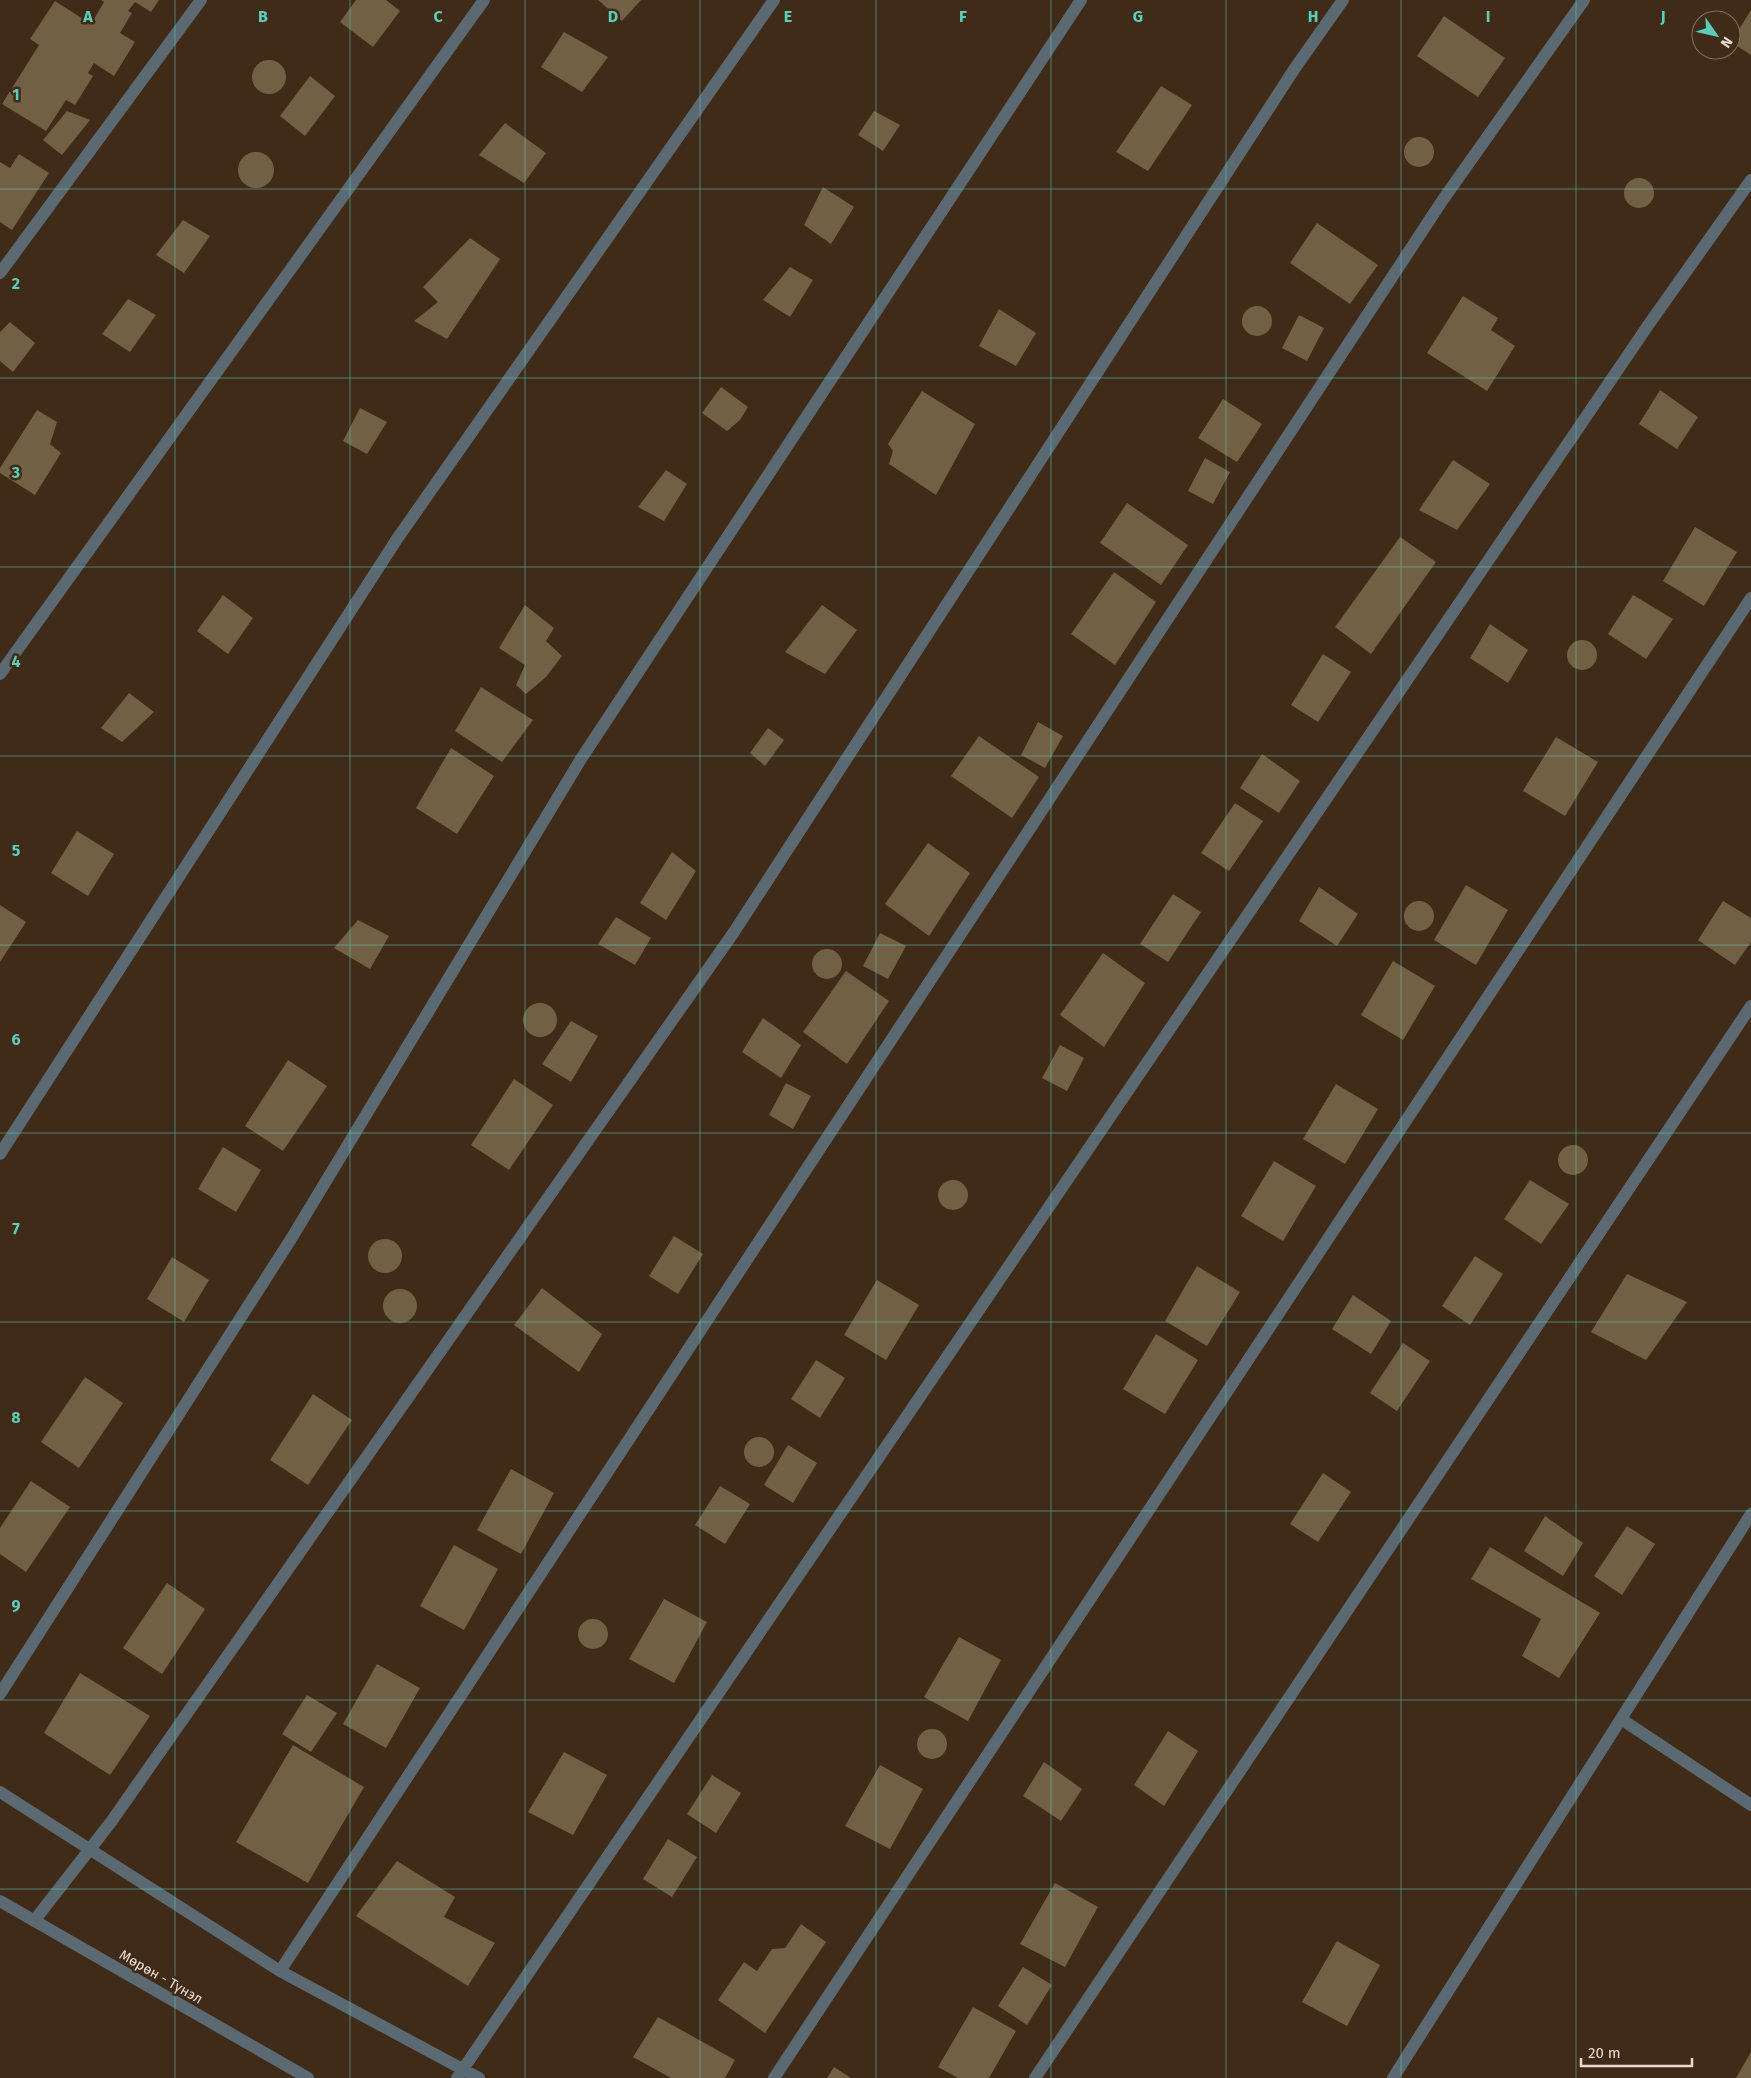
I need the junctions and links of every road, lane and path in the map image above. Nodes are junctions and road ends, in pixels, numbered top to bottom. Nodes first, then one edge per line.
1 (201, 0) edge
2 (484, 0) edge
3 (774, 0) edge
4 (1081, 0) edge
5 (1343, 0) edge
6 (1584, 0) edge
7 (1751, 180) edge
8 (0, 273) edge
9 (1751, 598) edge
10 (0, 674) edge
11 (1751, 1006) edge
12 (0, 1154) edge
13 (1751, 1514) edge
14 (0, 1694) edge
15 (1621, 1719) junction
16 (0, 1792) edge
17 (1751, 1805) edge
18 (89, 1850) junction
19 (0, 1901) edge
20 (34, 1921) junction
21 (280, 1971) junction
22 (459, 2074) edge
23 (304, 2077) edge
24 (479, 2078) edge
25 (774, 2078) edge
26 (1035, 2078) edge
27 (1393, 2078) edge

1 - 8 street
2 - 10 street
3 - 12 street
4 - 14 street
5 - 18 street
6 - 21 street
7 - 22 street
9 - 25 street
11 - 26 street
13 - 15 street
15 - 17 street
15 - 27 street
16 - 18 street
18 - 20 street
18 - 21 street
19 - 20 street, Мөрөн - Түнэл
20 - 23 street, Мөрөн - Түнэл
21 - 22 street
22 - 24 street

